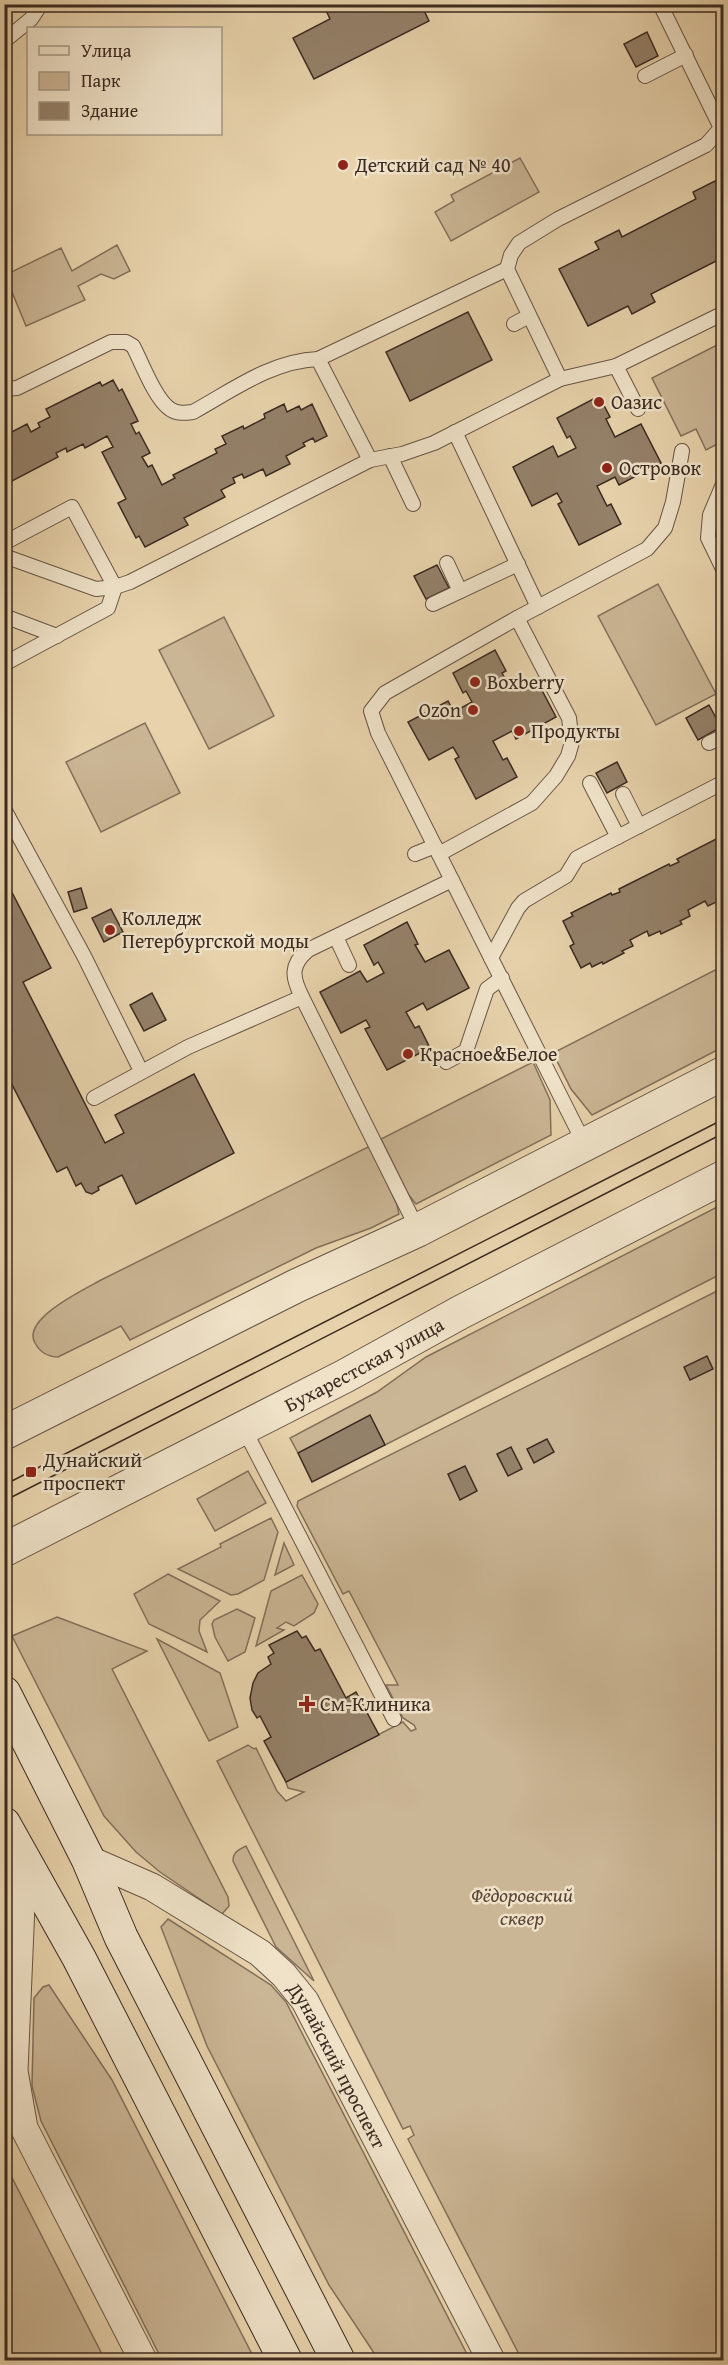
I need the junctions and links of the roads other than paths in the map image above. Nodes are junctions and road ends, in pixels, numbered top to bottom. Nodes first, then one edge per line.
1 (41, 4) edge
2 (660, 4) edge
3 (4, 40) edge
4 (686, 55) junction
5 (645, 76) dead end
6 (507, 269) junction
7 (723, 313) edge
8 (529, 316) junction
9 (514, 324) dead end
10 (318, 359) junction
11 (616, 366) junction
12 (560, 380) junction
13 (4, 389) edge
14 (638, 409) dead end
15 (455, 432) junction
16 (682, 451) dead end
17 (390, 456) junction
18 (370, 460) junction
19 (723, 482) edge
20 (413, 504) dead end
21 (4, 543) edge
22 (4, 556) edge
23 (447, 563) dead end
24 (518, 564) junction
25 (723, 571) edge
26 (115, 587) junction
27 (460, 591) junction
28 (433, 604) dead end
29 (528, 612) junction
30 (4, 616) edge
31 (57, 636) junction
32 (4, 664) edge
33 (723, 736) edge
34 (709, 744) dead end
35 (723, 782) edge
36 (590, 783) dead end
37 (623, 794) dead end
38 (4, 809) edge
39 (639, 826) junction
40 (618, 837) junction
41 (437, 850) junction
42 (416, 854) dead end
43 (452, 880) junction
44 (336, 937) junction
45 (492, 958) junction
46 (349, 965) dead end
47 (502, 978) junction
48 (302, 997) junction
49 (446, 1062) dead end
50 (141, 1071) junction
51 (723, 1073) edge
52 (94, 1098) dead end
53 (585, 1145) junction
54 (723, 1178) edge
55 (418, 1230) junction
56 (243, 1427) junction
57 (4, 1433) edge
58 (4, 1550) edge
59 (4, 1693) edge
60 (394, 1719) dead end
61 (4, 1824) edge
62 (23, 1858) junction
63 (88, 1859) junction
64 (142, 2361) edge
65 (285, 2361) edge
66 (338, 2361) edge
67 (491, 2361) edge

1 - 3 lane
2 - 4 lane
4 - 5 lane
4 - 6 lane
6 - 8 lane
6 - 10 lane
7 - 11 lane
8 - 9 lane
8 - 12 lane
10 - 13 lane
10 - 18 lane
11 - 12 lane
11 - 14 lane
12 - 15 lane
15 - 17 lane
15 - 24 lane
16 - 29 lane
17 - 18 lane
17 - 20 lane
18 - 26 lane
19 - 25 lane
21 - 26 lane
22 - 26 lane
23 - 27 lane
24 - 27 lane
24 - 29 lane
26 - 31 lane
27 - 28 lane
29 - 41 lane
29 - 41 lane
30 - 31 lane
31 - 32 lane
33 - 34 lane
35 - 39 lane
36 - 40 lane
37 - 39 lane
38 - 50 lane
39 - 40 lane
40 - 45 lane
41 - 42 lane
41 - 43 lane
43 - 44 lane
43 - 45 lane
44 - 46 lane
44 - 48 lane
45 - 47 lane
47 - 49 lane
47 - 53 lane
48 - 50 lane
48 - 55 lane
50 - 52 lane
51 - 53 street
53 - 55 street
54 - 56 street, Бухарестская улица
55 - 57 street
56 - 58 street, Бухарестская улица
56 - 60 lane
59 - 63 street
61 - 62 street
62 - 64 street
62 - 65 street
63 - 66 street
63 - 67 street, Дунайский проспект

